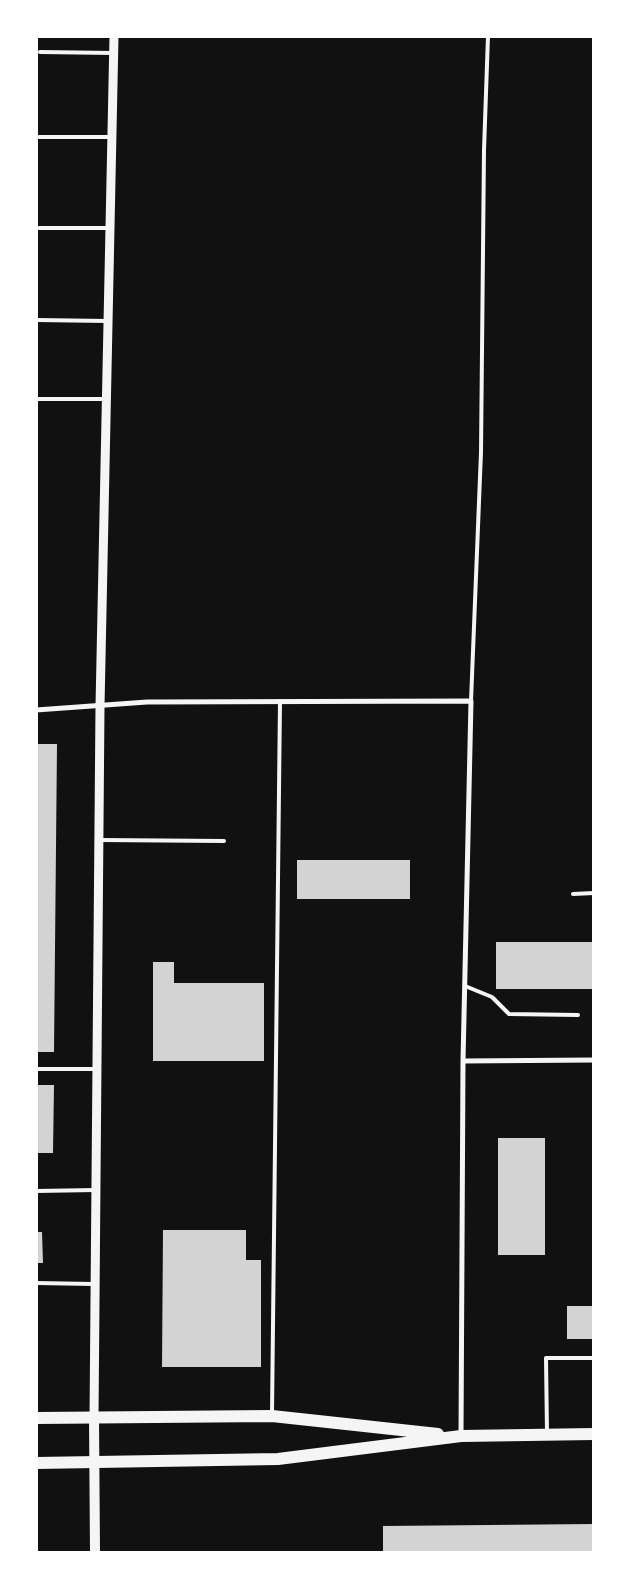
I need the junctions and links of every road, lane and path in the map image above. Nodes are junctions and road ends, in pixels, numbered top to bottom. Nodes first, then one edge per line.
1 (114, 36) edge
2 (488, 36) edge
3 (40, 52) dead end
4 (114, 53) junction
5 (39, 137) dead end
6 (112, 137) junction
7 (39, 228) dead end
8 (110, 228) junction
9 (36, 320) edge
10 (108, 321) junction
11 (36, 399) edge
12 (106, 399) junction
13 (280, 701) junction
14 (471, 701) junction
15 (100, 706) junction
16 (36, 710) edge
17 (100, 840) junction
18 (224, 841) dead end
19 (594, 893) edge
20 (573, 894) dead end
21 (465, 986) junction
22 (578, 1015) dead end
23 (594, 1060) edge
24 (463, 1061) junction
25 (36, 1069) edge
26 (98, 1069) junction
27 (97, 1190) junction
28 (36, 1191) edge
29 (36, 1283) edge
30 (96, 1284) junction
31 (594, 1358) edge
32 (272, 1416) junction
33 (36, 1418) edge
34 (94, 1418) junction
35 (594, 1434) edge
36 (546, 1435) junction
37 (460, 1436) junction
38 (36, 1463) edge
39 (95, 1463) junction
40 (95, 1553) edge

1 - 4 street
2 - 14 lane
3 - 4 lane
4 - 6 street
5 - 6 lane
6 - 8 street
7 - 8 lane
8 - 10 street
9 - 10 lane
10 - 12 street
11 - 12 lane
12 - 15 street
13 - 14 street
13 - 15 street
13 - 32 lane
14 - 21 street
15 - 16 street
15 - 17 street
17 - 18 lane
17 - 26 street
19 - 20 lane
21 - 22 lane
21 - 24 street
23 - 24 street
24 - 37 street
25 - 26 lane
26 - 27 street
27 - 28 lane
27 - 30 street
29 - 30 lane
30 - 34 street
31 - 36 lane
32 - 34 main road
32 - 37 main road
33 - 34 main road
34 - 39 main road
35 - 36 main road
36 - 37 main road
37 - 39 main road
38 - 39 main road
39 - 40 main road

